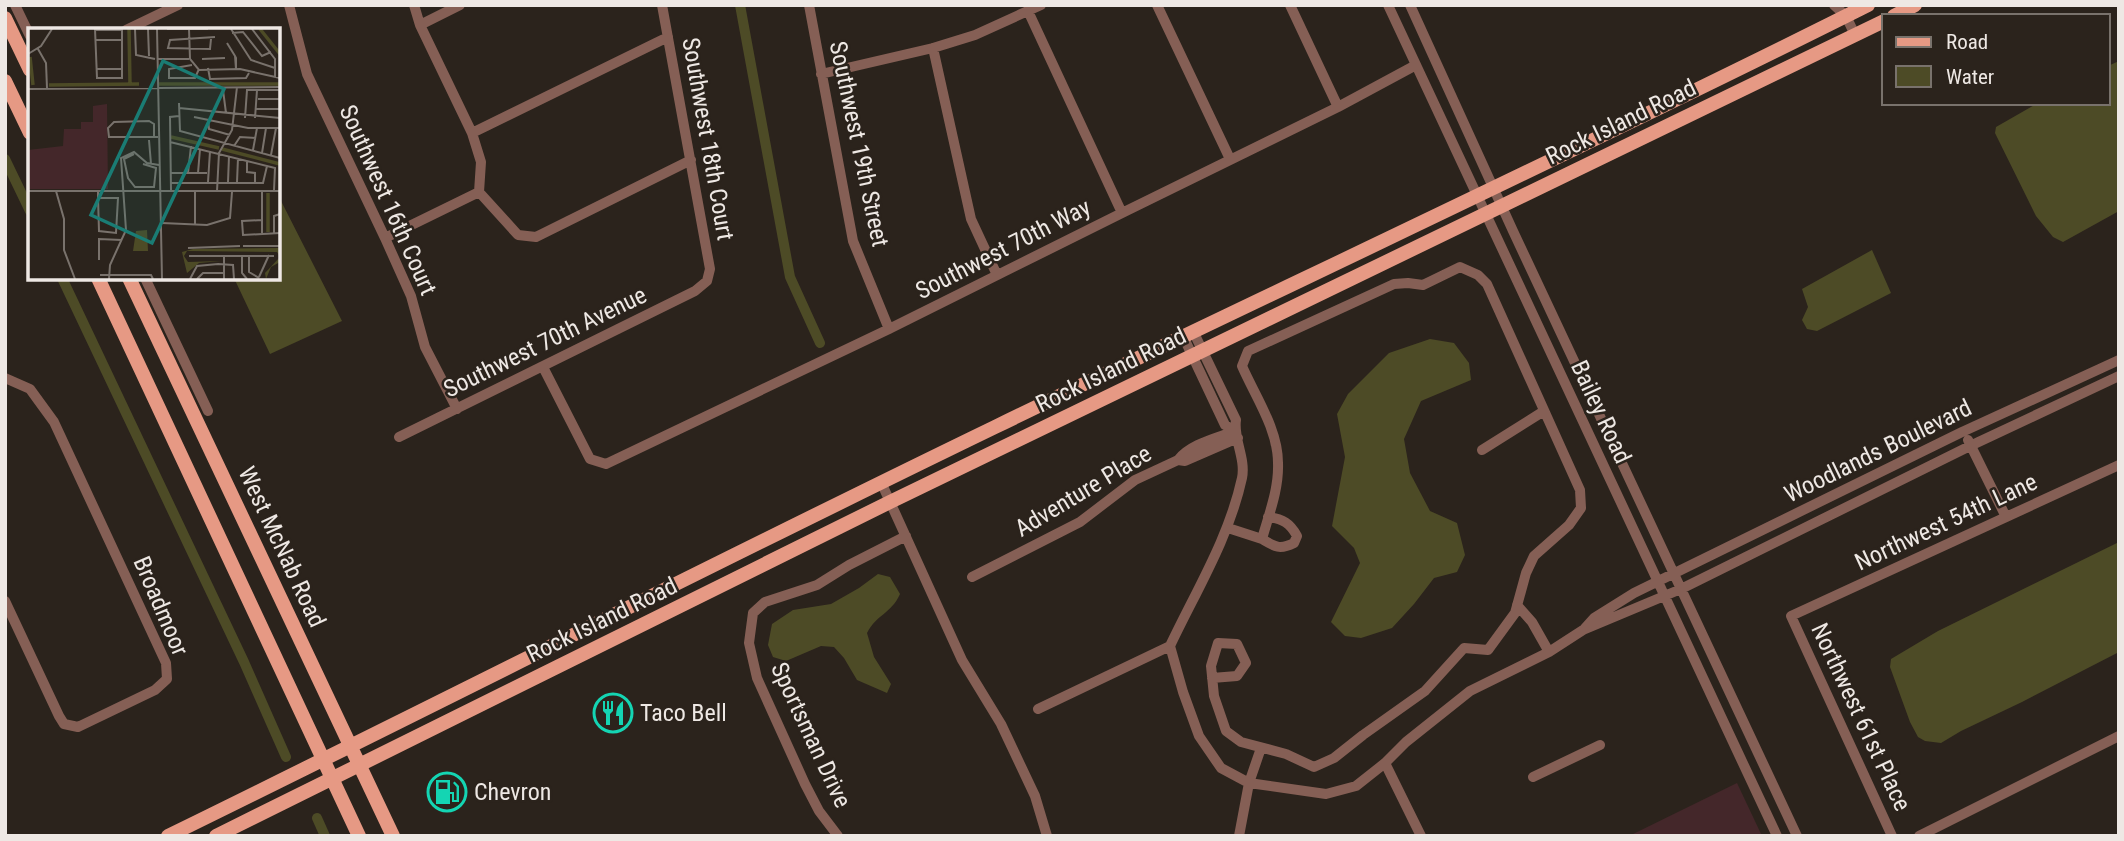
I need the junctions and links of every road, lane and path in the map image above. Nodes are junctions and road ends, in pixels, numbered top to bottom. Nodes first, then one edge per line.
1 (15, 5) edge
2 (178, 5) edge
3 (289, 5) edge
4 (414, 5) edge
5 (460, 5) edge
6 (662, 5) edge
7 (809, 5) edge
8 (1041, 5) edge
9 (1157, 5) edge
10 (1290, 5) edge
11 (1388, 5) edge
12 (1410, 5) edge
13 (1834, 5) edge
14 (1868, 5) edge
15 (1915, 5) edge
16 (1028, 11) junction
17 (1847, 11) edge
18 (1898, 14) edge
19 (5, 18) edge
20 (1882, 22) edge
21 (420, 25) junction
22 (130, 28) edge
23 (28, 32) edge
24 (1856, 35) junction
25 (668, 37) junction
26 (933, 48) junction
27 (1416, 65) junction
28 (28, 66) edge
29 (821, 74) junction
30 (5, 81) edge
31 (1338, 107) junction
32 (28, 129) edge
33 (472, 133) junction
34 (1230, 159) junction
35 (691, 160) junction
36 (1494, 187) junction
37 (479, 192) junction
38 (1477, 196) junction
39 (1502, 205) junction
40 (1122, 213) junction
41 (1485, 213) junction
42 (385, 238) junction
43 (997, 275) junction
44 (99, 280) edge
45 (130, 280) edge
46 (146, 280) edge
47 (707, 281) joint
48 (888, 330) junction
49 (1188, 334) junction
50 (1197, 353) junction
51 (2119, 360) edge
52 (543, 367) junction
53 (2119, 376) edge
54 (5, 378) edge
55 (457, 409) junction
56 (208, 411) dead end
57 (1544, 411) junction
58 (1964, 432) junction
59 (1236, 434) junction
60 (400, 437) dead end
61 (1970, 446) junction
62 (1482, 450) dead end
63 (2119, 465) edge
64 (881, 482) junction
65 (890, 502) junction
66 (1268, 517) junction
67 (2006, 517) junction
68 (1228, 528) junction
69 (906, 536) junction
70 (1262, 539) junction
71 (1674, 575) junction
72 (972, 577) dead end
73 (1658, 582) junction
74 (1681, 589) junction
75 (1665, 596) junction
76 (5, 601) edge
77 (1517, 605) junction
78 (1791, 616) joint
79 (1583, 630) junction
80 (1170, 646) junction
81 (1549, 652) junction
82 (1212, 678) dead end
83 (1038, 709) dead end
84 (2119, 736) edge
85 (1600, 745) dead end
86 (351, 747) junction
87 (1261, 748) junction
88 (324, 760) junction
89 (1385, 764) junction
90 (360, 766) junction
91 (1533, 777) dead end
92 (333, 779) junction
93 (1250, 783) junction
94 (168, 836) edge
95 (216, 836) edge
96 (359, 836) edge
97 (393, 836) edge
98 (838, 836) edge
99 (1047, 836) edge
100 (1238, 836) edge
101 (1421, 836) edge
102 (1777, 836) edge
103 (1797, 836) edge
104 (1892, 836) edge
105 (1919, 836) edge

1 - 23 street
2 - 22 street
3 - 42 street, Southwest 16th Court
4 - 21 street
5 - 21 street
6 - 25 street, Southwest 18th Court
7 - 29 street, Southwest 19th Street
8 - 16 street
9 - 34 street
10 - 31 street
11 - 27 street, Bailey Road
12 - 36 street, Bailey Road
13 - 17 street
14 - 17 main road, Rock Island Road
15 - 18 main road
16 - 26 street
16 - 40 street
17 - 24 street
17 - 36 main road, Rock Island Road
19 - 28 main road
20 - 24 main road, Rock Island Road
21 - 33 street
24 - 39 main road, Rock Island Road
25 - 33 street
25 - 35 street, Southwest 18th Court
26 - 29 street
26 - 43 street
27 - 31 street, Southwest 70th Way
27 - 38 street, Bailey Road
29 - 48 street, Southwest 19th Street
30 - 32 main road
31 - 34 street, Southwest 70th Way
33 - 37 street
34 - 40 street, Southwest 70th Way
35 - 37 street
35 - 47 street, Southwest 18th Court
36 - 38 main road, Rock Island Road
36 - 39 street, Bailey Road
37 - 42 street
38 - 41 street, Bailey Road
38 - 49 main road, Rock Island Road
39 - 41 main road, Rock Island Road
39 - 71 street, Bailey Road
40 - 43 street, Southwest 70th Way
41 - 50 main road, Rock Island Road
41 - 73 street, Bailey Road
42 - 55 street, Southwest 16th Court
43 - 48 street, Southwest 70th Way
44 - 88 main road
45 - 86 main road, West McNab Road
46 - 56 street
47 - 52 street, Southwest 70th Avenue
48 - 52 street, Southwest 70th Way
49 - 50 street
49 - 64 main road, Rock Island Road
50 - 59 street
50 - 65 main road, Rock Island Road
51 - 58 street, Woodlands Boulevard
52 - 55 street, Southwest 70th Avenue
53 - 61 street, Woodlands Boulevard
54 - 76 street, Broadmoor
55 - 60 street, Southwest 70th Avenue
57 - 62 street
57 - 66 street
57 - 77 street
58 - 61 street
58 - 71 street, Woodlands Boulevard
59 - 68 street
59 - 72 street, Adventure Place
61 - 67 street
61 - 74 street, Woodlands Boulevard
63 - 67 street, Northwest 54th Lane
64 - 65 street
64 - 86 main road, Rock Island Road
65 - 69 street
65 - 90 main road, Rock Island Road
66 - 70 street
66 - 70 street
67 - 78 street, Northwest 54th Lane
68 - 70 street
68 - 80 street
69 - 98 street, Sportsman Drive
69 - 99 street
71 - 73 street, Woodlands Boulevard
71 - 74 street, Bailey Road
73 - 75 street, Bailey Road
73 - 79 street, Woodlands Boulevard
74 - 75 street, Woodlands Boulevard
74 - 103 street, Bailey Road
75 - 79 street, Woodlands Boulevard
75 - 102 street, Bailey Road
77 - 81 street
77 - 87 street
78 - 104 street, Northwest 61st Place
79 - 81 street
80 - 83 street
80 - 93 street
81 - 89 street
82 - 87 street
84 - 105 street
85 - 91 street
86 - 88 main road, Rock Island Road
86 - 90 main road, West McNab Road
87 - 93 street
88 - 92 main road
88 - 94 main road, Rock Island Road
89 - 93 street
89 - 101 street
90 - 92 main road, Rock Island Road
90 - 97 main road, West McNab Road
92 - 95 main road, Rock Island Road
92 - 96 main road
93 - 100 street

